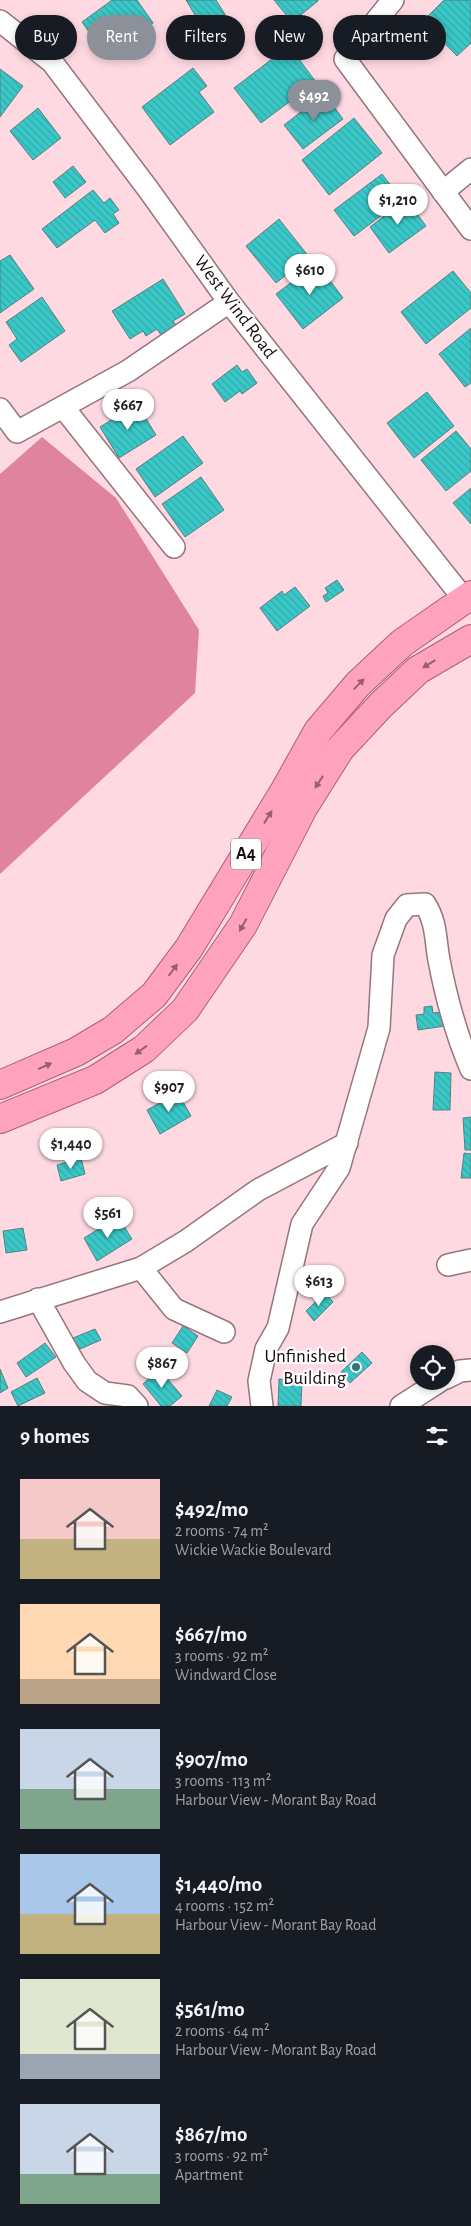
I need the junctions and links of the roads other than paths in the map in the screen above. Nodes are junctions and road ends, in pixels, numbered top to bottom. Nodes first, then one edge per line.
1 (393, 0) edge
2 (0, 22) edge
3 (471, 169) edge
4 (443, 192) junction
5 (471, 229) edge
6 (229, 302) junction
7 (63, 407) junction
8 (0, 409) edge
9 (174, 547) dead end
10 (467, 597) edge
11 (471, 639) edge
12 (471, 1069) edge
13 (0, 1085) edge
14 (0, 1119) edge
15 (346, 1143) junction
16 (471, 1260) edge
17 (448, 1266) dead end
18 (141, 1268) junction
19 (38, 1299) junction
20 (0, 1312) edge
21 (224, 1332) dead end
22 (471, 1370) edge
23 (455, 1373) edge
24 (426, 1390) edge
25 (137, 1406) edge
26 (262, 1406) edge
27 (401, 1406) edge

1 - 4 street
2 - 6 street, West Wind Road
3 - 4 street
4 - 5 street
6 - 7 street
6 - 10 street, West Wind Road
7 - 8 street
7 - 9 street
13 -> 10 highway, A4
11 -> 14 highway, A4
12 - 15 street
15 - 18 street
15 - 26 street
16 - 17 street
18 - 19 street
18 - 21 street
19 - 20 street
19 - 25 street
22 - 23 street
24 - 27 street

